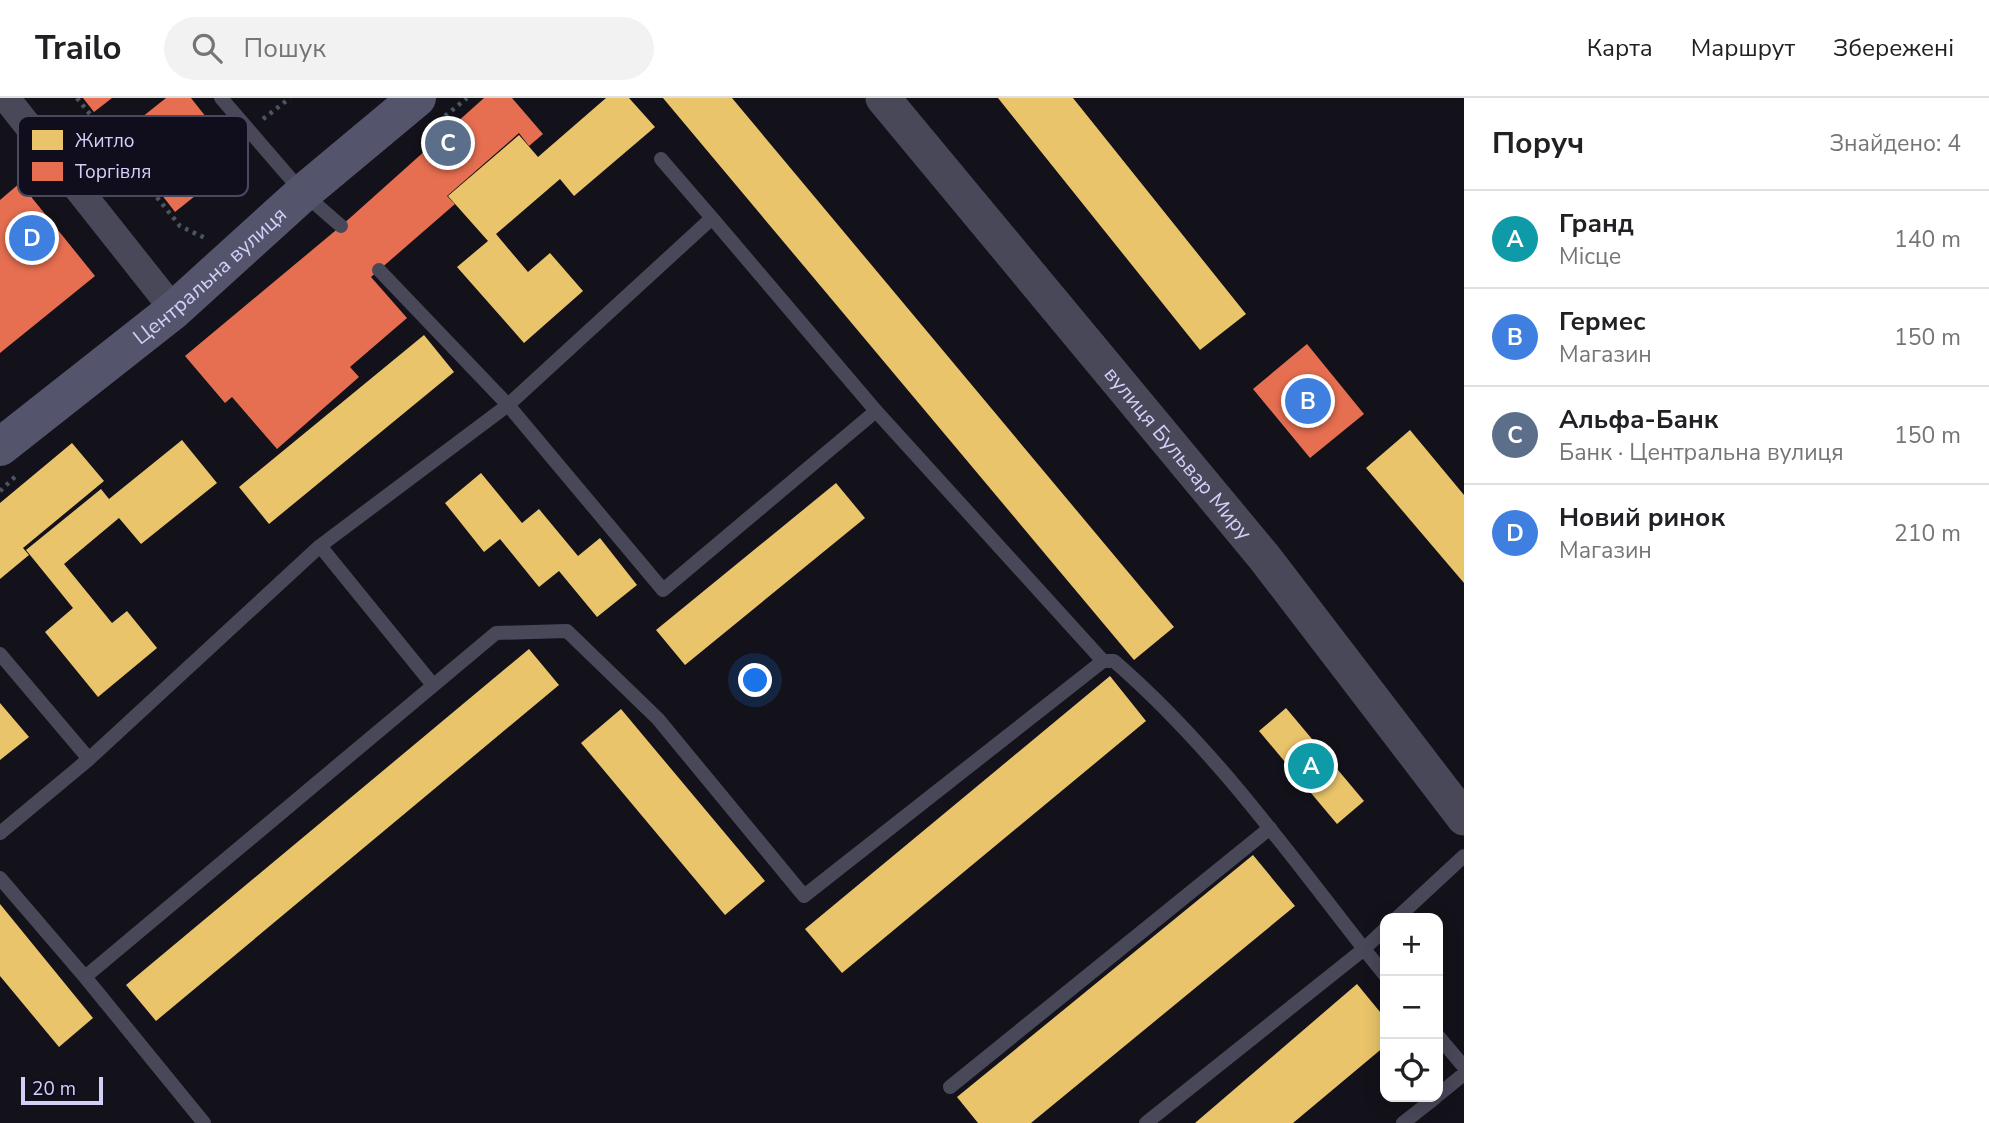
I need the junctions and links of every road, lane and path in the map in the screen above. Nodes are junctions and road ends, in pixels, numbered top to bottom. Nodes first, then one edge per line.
1 (6, 98) edge
2 (77, 98) edge
3 (221, 98) edge
4 (290, 98) edge
5 (417, 98) edge
6 (884, 98) edge
7 (20, 116) edge
8 (91, 116) edge
9 (236, 116) edge
10 (248, 129) edge
11 (252, 134) junction
12 (661, 159) dead end
13 (303, 194) junction
14 (84, 196) edge
15 (156, 196) edge
16 (712, 218) junction
17 (341, 226) dead end
18 (231, 261) junction
19 (379, 270) dead end
20 (174, 310) junction
21 (508, 405) junction
22 (876, 411) junction
23 (0, 447) edge
24 (320, 546) junction
25 (0, 654) edge
26 (1103, 661) junction
27 (433, 685) junction
28 (89, 760) junction
29 (1464, 818) edge
30 (1270, 828) junction
31 (0, 833) edge
32 (1464, 856) edge
33 (0, 878) edge
34 (1402, 913) edge
35 (1380, 934) edge
36 (1364, 949) junction
37 (1380, 969) edge
38 (85, 977) junction
39 (1441, 1039) edge
40 (1464, 1067) edge
41 (1464, 1074) edge
42 (950, 1087) dead end
43 (1443, 1091) edge
44 (1429, 1102) edge
45 (204, 1123) edge
46 (1146, 1123) edge
47 (1403, 1123) edge

1 - 7 street
2 - 8 path
3 - 9 lane
4 - 11 path
5 - 13 main road, Центральна вулиця
6 - 29 street, вулиця Бульвар Миру
10 - 11 lane
11 - 13 lane
12 - 16 lane
13 - 17 lane
13 - 18 main road, Центральна вулиця
14 - 20 street
15 - 18 path
16 - 21 lane
16 - 22 lane
18 - 20 main road, Центральна вулиця
19 - 21 lane
20 - 23 main road, Центральна вулиця
21 - 22 lane
21 - 24 lane
22 - 26 lane
24 - 27 lane
24 - 28 lane
25 - 28 lane
26 - 27 lane
26 - 30 lane
27 - 38 lane
28 - 31 lane
30 - 36 lane
30 - 42 lane
32 - 34 lane
33 - 38 lane
35 - 36 lane
36 - 37 lane
36 - 46 lane
38 - 45 lane
39 - 40 lane
41 - 43 lane
44 - 47 lane

